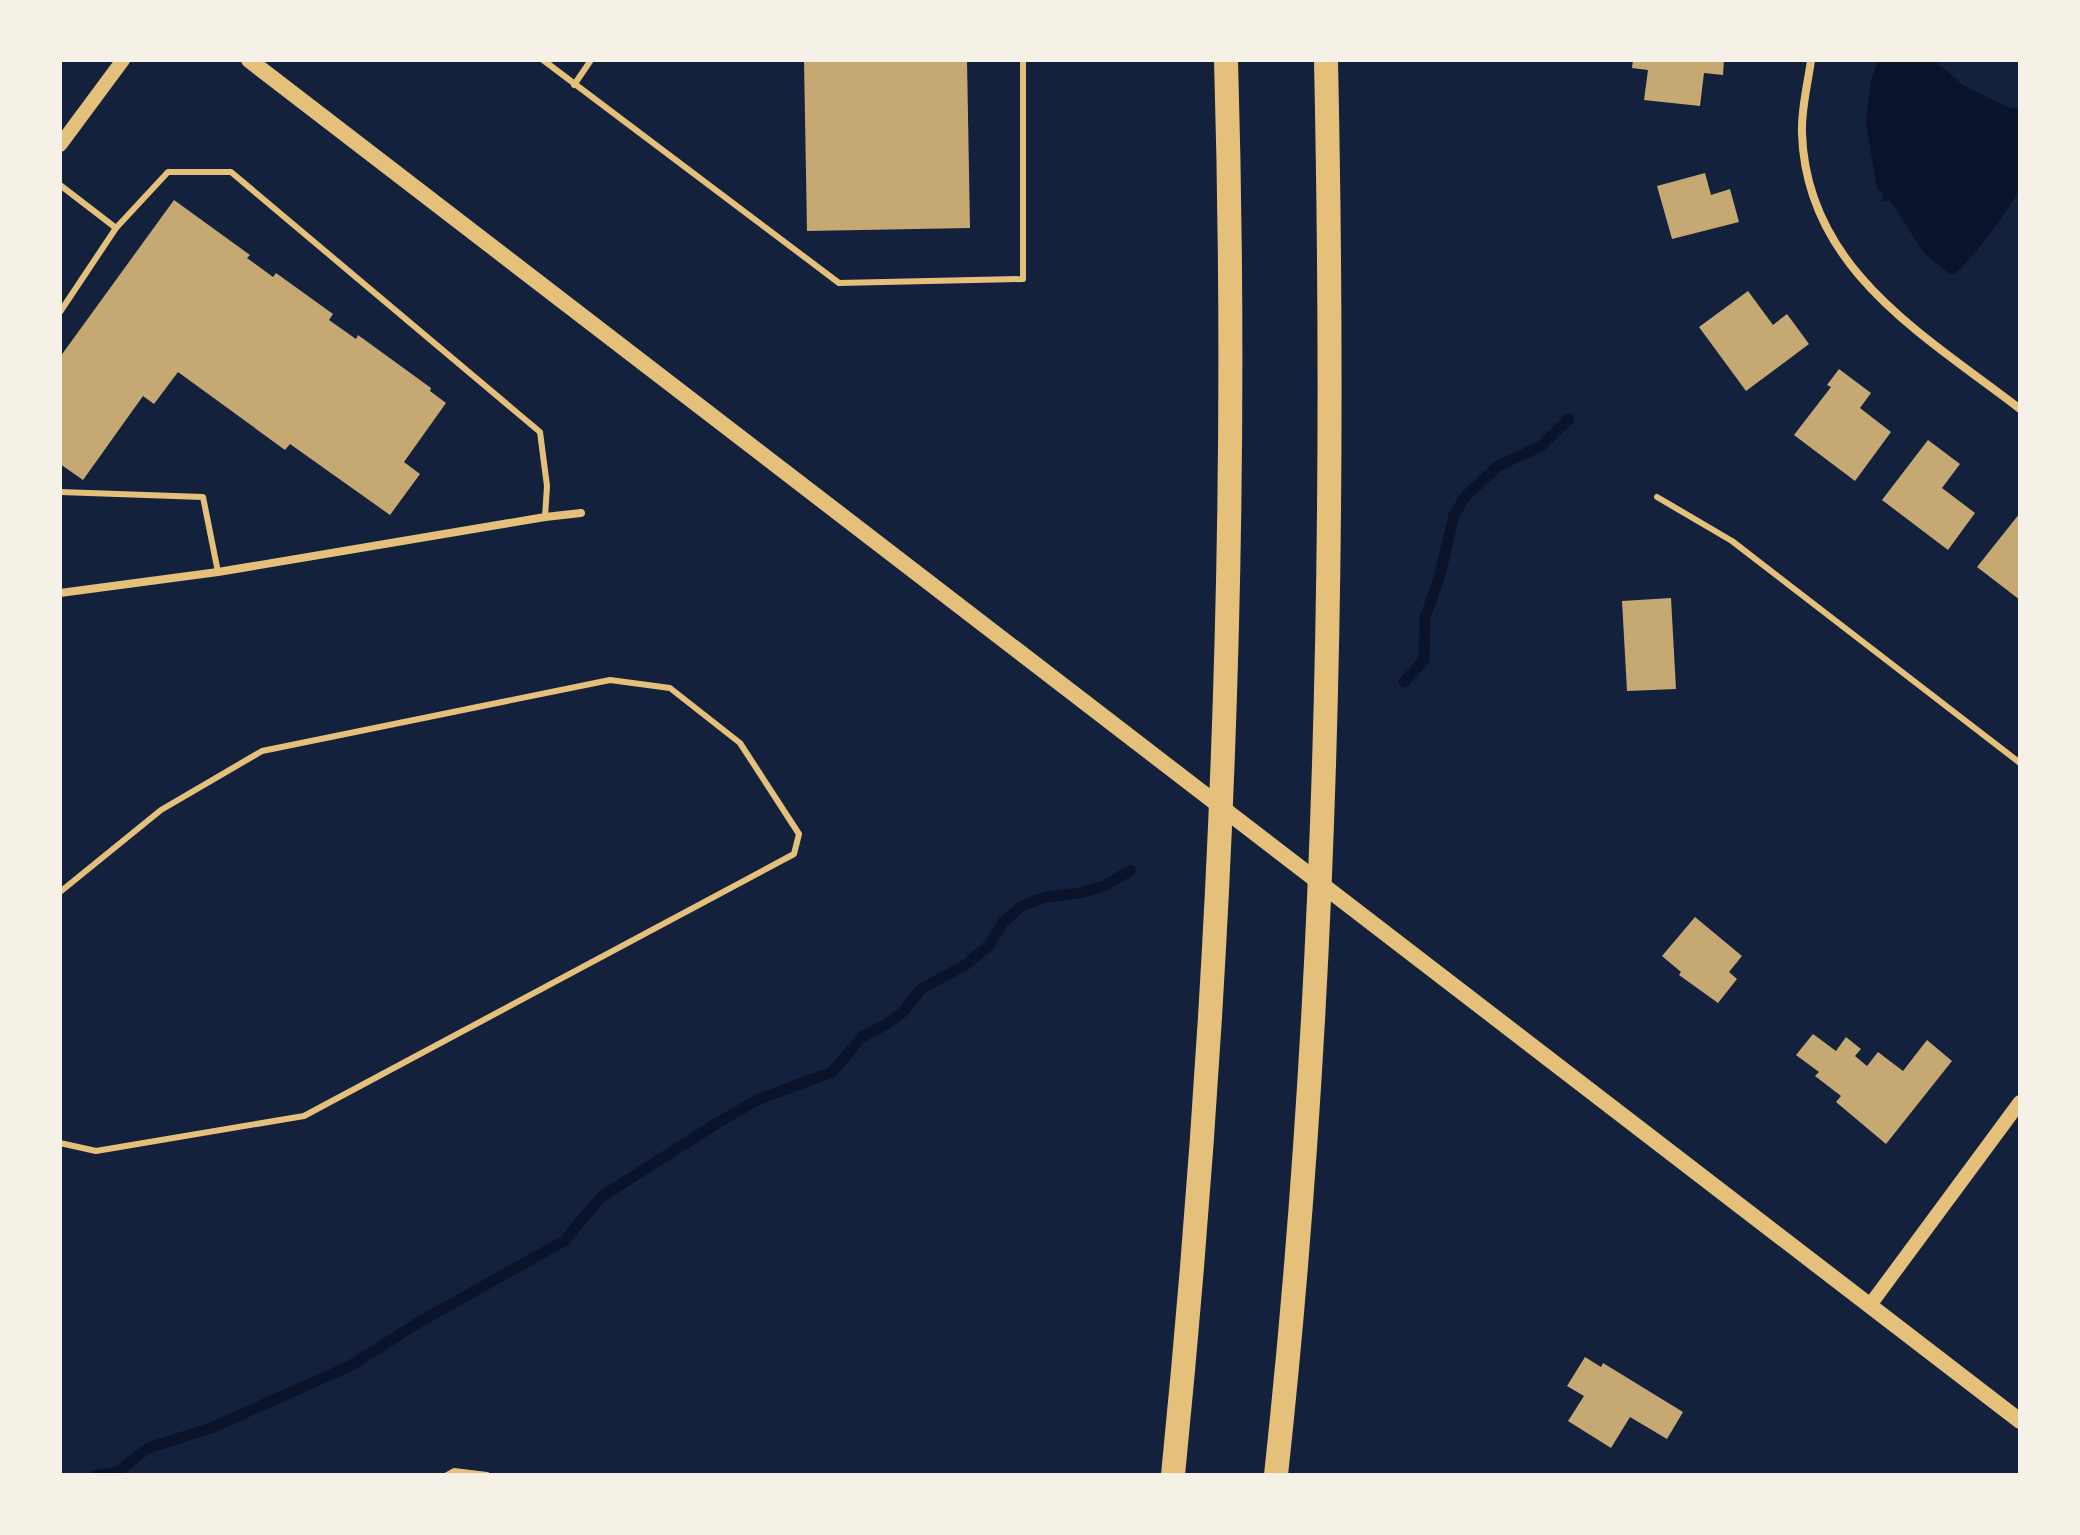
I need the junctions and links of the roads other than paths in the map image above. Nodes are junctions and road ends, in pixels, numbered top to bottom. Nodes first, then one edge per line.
1 (123, 60) edge
2 (249, 60) edge
3 (543, 60) edge
4 (591, 60) edge
5 (1023, 60) edge
6 (1226, 60) edge
7 (1326, 60) edge
8 (1811, 60) edge
9 (574, 85) junction
10 (60, 145) edge
11 (60, 185) edge
12 (116, 228) junction
13 (60, 312) edge
14 (2020, 409) edge
15 (60, 492) edge
16 (1657, 497) dead end
17 (581, 513) dead end
18 (545, 517) junction
19 (218, 572) junction
20 (60, 593) edge
21 (2020, 763) edge
22 (60, 892) edge
23 (2020, 1102) edge
24 (60, 1143) edge
25 (1870, 1305) junction
26 (2020, 1421) edge
27 (447, 1475) edge
28 (487, 1475) edge
29 (1173, 1475) edge
30 (1276, 1475) edge

1 - 10 street
2 - 25 main road
3 - 9 lane
4 - 9 lane
5 - 9 lane
6 - 29 highway
7 - 30 highway
8 - 14 street
11 - 12 lane
12 - 13 lane
12 - 18 lane
15 - 19 lane
16 - 21 lane
17 - 18 street
18 - 19 street
19 - 20 street
22 - 24 lane
23 - 25 street
25 - 26 main road
27 - 28 lane

